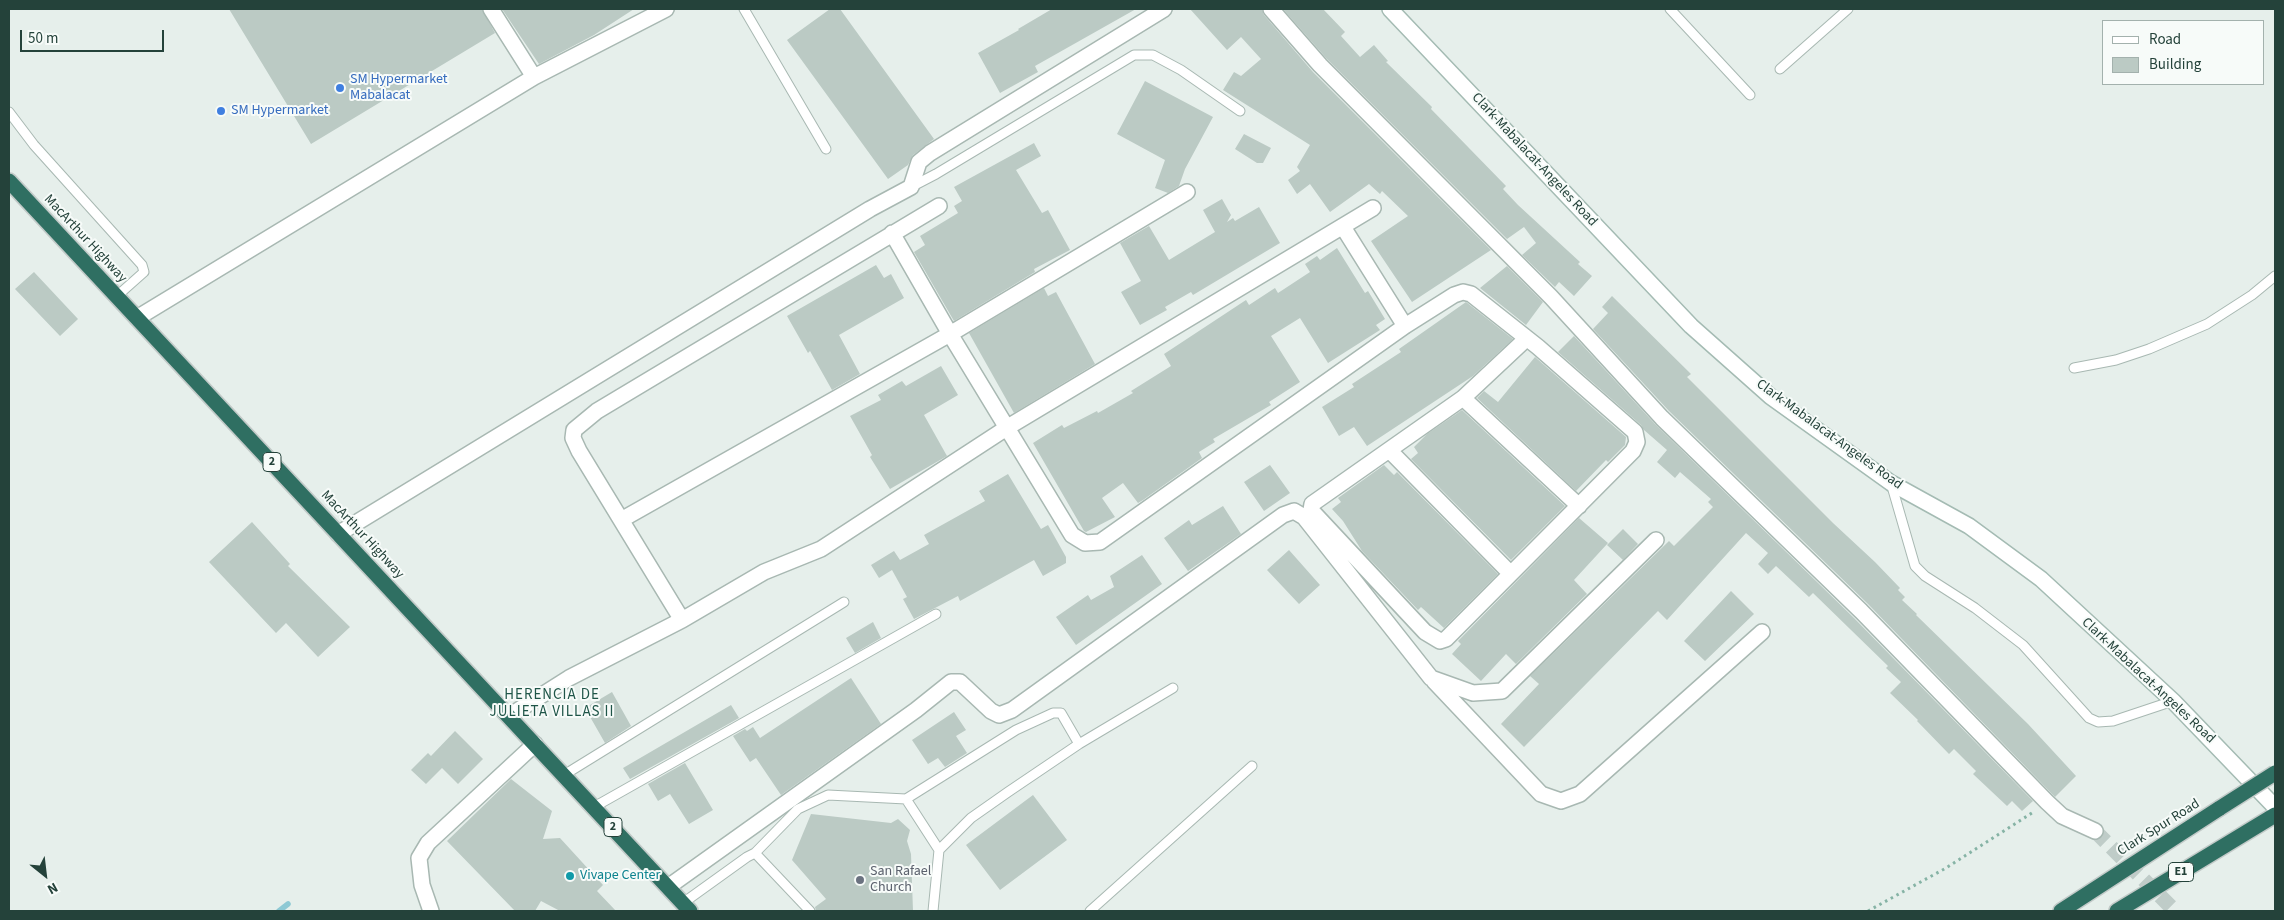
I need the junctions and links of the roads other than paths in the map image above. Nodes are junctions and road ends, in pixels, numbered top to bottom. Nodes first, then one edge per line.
1 (491, 9) edge
2 (666, 9) edge
3 (744, 9) edge
4 (1164, 9) edge
5 (1272, 9) edge
6 (1390, 9) edge
7 (1670, 9) edge
8 (1848, 9) edge
9 (1780, 69) dead end
10 (534, 77) junction
11 (1750, 96) dead end
12 (1240, 111) dead end
13 (9, 112) edge
14 (826, 149) dead end
15 (9, 182) edge
16 (911, 187) junction
17 (1187, 192) dead end
18 (939, 206) dead end
19 (1373, 208) dead end
20 (1343, 227) junction
21 (892, 233) junction
22 (2275, 276) edge
23 (116, 296) junction
24 (137, 318) junction
25 (1405, 326) junction
26 (950, 334) junction
27 (1526, 339) junction
28 (2074, 368) dead end
29 (1463, 398) junction
30 (1008, 427) junction
31 (1390, 451) junction
32 (1891, 483) junction
33 (1579, 506) junction
34 (621, 520) junction
35 (338, 534) junction
36 (1656, 540) dead end
37 (1510, 573) junction
38 (844, 602) dead end
39 (936, 614) dead end
40 (682, 620) junction
41 (1762, 632) dead end
42 (1432, 678) junction
43 (1173, 688) dead end
44 (2173, 701) junction
45 (509, 716) junction
46 (535, 744) junction
47 (1079, 744) junction
48 (1252, 766) dead end
49 (2275, 773) edge
50 (564, 775) junction
51 (906, 799) junction
52 (594, 807) junction
53 (2275, 807) edge
54 (2275, 815) edge
55 (2095, 831) tunnel mouth
56 (939, 850) junction
57 (755, 853) junction
58 (668, 887) junction
59 (686, 907) edge
60 (432, 911) edge
61 (810, 911) edge
62 (933, 911) edge
63 (1090, 911) edge
64 (2061, 911) edge
65 (2116, 911) edge

1 - 10 street
2 - 10 street
3 - 14 lane
4 - 16 street
5 - 55 street
6 - 32 street, Clark-Mabalacat-Angeles Road
7 - 11 lane
8 - 9 lane
10 - 24 street
12 - 16 lane
13 - 23 lane
15 - 23 highway, MacArthur Highway / 2
16 - 35 street
17 - 26 street
18 - 21 street
19 - 20 street
20 - 25 street
20 - 30 street
21 - 26 street
21 - 34 street
22 - 28 lane
23 - 24 highway, MacArthur Highway / 2
24 - 35 highway, MacArthur Highway / 2
25 - 27 street
25 - 30 street
26 - 30 street
26 - 34 street
27 - 29 street
27 - 33 street
29 - 31 street
29 - 33 street
30 - 40 street
31 - 37 street
31 - 37 street
32 - 44 street, Clark-Mabalacat-Angeles Road
32 - 44 lane
33 - 37 street
34 - 40 street
35 - 45 highway, MacArthur Highway / 2
36 - 42 street
38 - 50 lane
39 - 52 lane
40 - 45 street
41 - 42 street
42 - 58 street
43 - 47 lane
44 - 53 street, Clark-Mabalacat-Angeles Road
45 - 46 highway, MacArthur Highway / 2
46 - 50 highway, MacArthur Highway / 2
46 - 60 street
47 - 51 lane
47 - 56 lane
48 - 63 lane
49 - 64 highway, Clark Spur Road / E1, bridge
50 - 52 highway, MacArthur Highway / 2
51 - 56 lane
51 - 57 lane
52 - 58 highway, MacArthur Highway / 2
54 - 65 highway, E1
56 - 62 lane
57 - 59 lane
57 - 61 lane
58 - 59 highway, MacArthur Highway / 2

